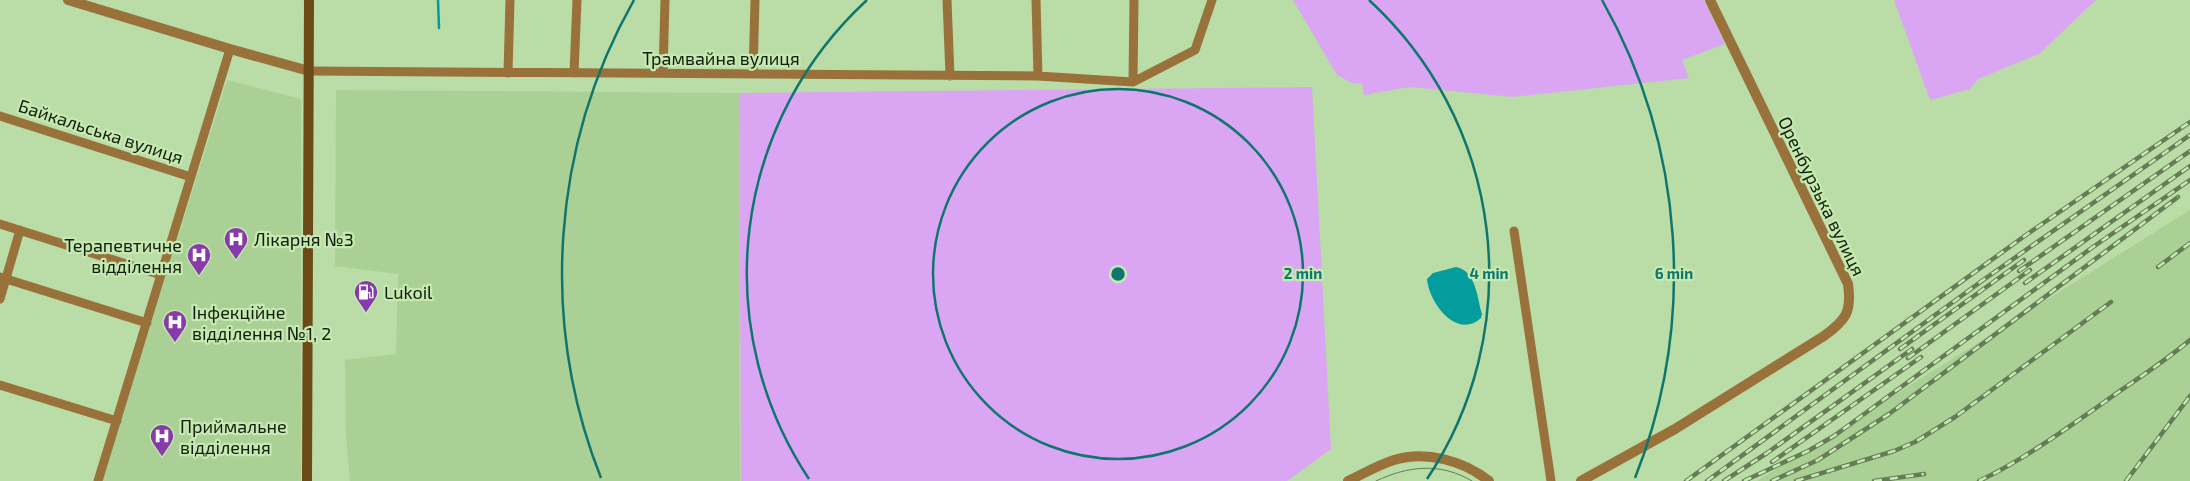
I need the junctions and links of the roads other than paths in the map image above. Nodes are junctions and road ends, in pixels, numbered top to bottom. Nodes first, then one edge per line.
1 (68, 0) edge
2 (309, 0) edge
3 (510, 0) edge
4 (577, 0) edge
5 (665, 0) edge
6 (755, 0) edge
7 (947, 0) edge
8 (1036, 0) edge
9 (1134, 0) edge
10 (1212, 0) edge
11 (1710, 0) edge
12 (230, 49) junction
13 (309, 71) junction
14 (508, 73) junction
15 (574, 73) junction
16 (664, 74) junction
17 (753, 74) junction
18 (950, 76) junction
19 (1038, 76) junction
20 (1133, 82) junction
21 (0, 116) edge
22 (191, 177) junction
23 (0, 224) edge
24 (20, 230) junction
25 (1514, 231) dead end
26 (161, 274) junction
27 (3, 278) edge
28 (0, 299) edge
29 (147, 322) junction
30 (0, 385) edge
31 (117, 421) junction
32 (98, 481) edge
33 (307, 481) edge
34 (1348, 481) edge
35 (1489, 481) edge
36 (1551, 481) edge
37 (1582, 481) edge

1 - 12 street
2 - 13 main road
3 - 14 street
4 - 15 street
5 - 16 street
6 - 17 street
7 - 18 street
8 - 19 street
9 - 20 street
10 - 20 street
11 - 37 street, Оренбурзька вулиця
12 - 13 street
12 - 22 street
13 - 14 street, Трамвайна вулиця
13 - 33 main road
14 - 15 street, Трамвайна вулиця
15 - 16 street, Трамвайна вулиця
16 - 17 street, Трамвайна вулиця
17 - 18 street, Трамвайна вулиця
18 - 19 street, Трамвайна вулиця
19 - 20 street, Трамвайна вулиця
21 - 22 street, Байкальська вулиця
22 - 26 street
23 - 24 street
24 - 26 street
24 - 27 street
25 - 36 street
26 - 29 street
27 - 28 street
27 - 29 street
29 - 31 street
30 - 31 street
31 - 32 street
34 - 35 street

